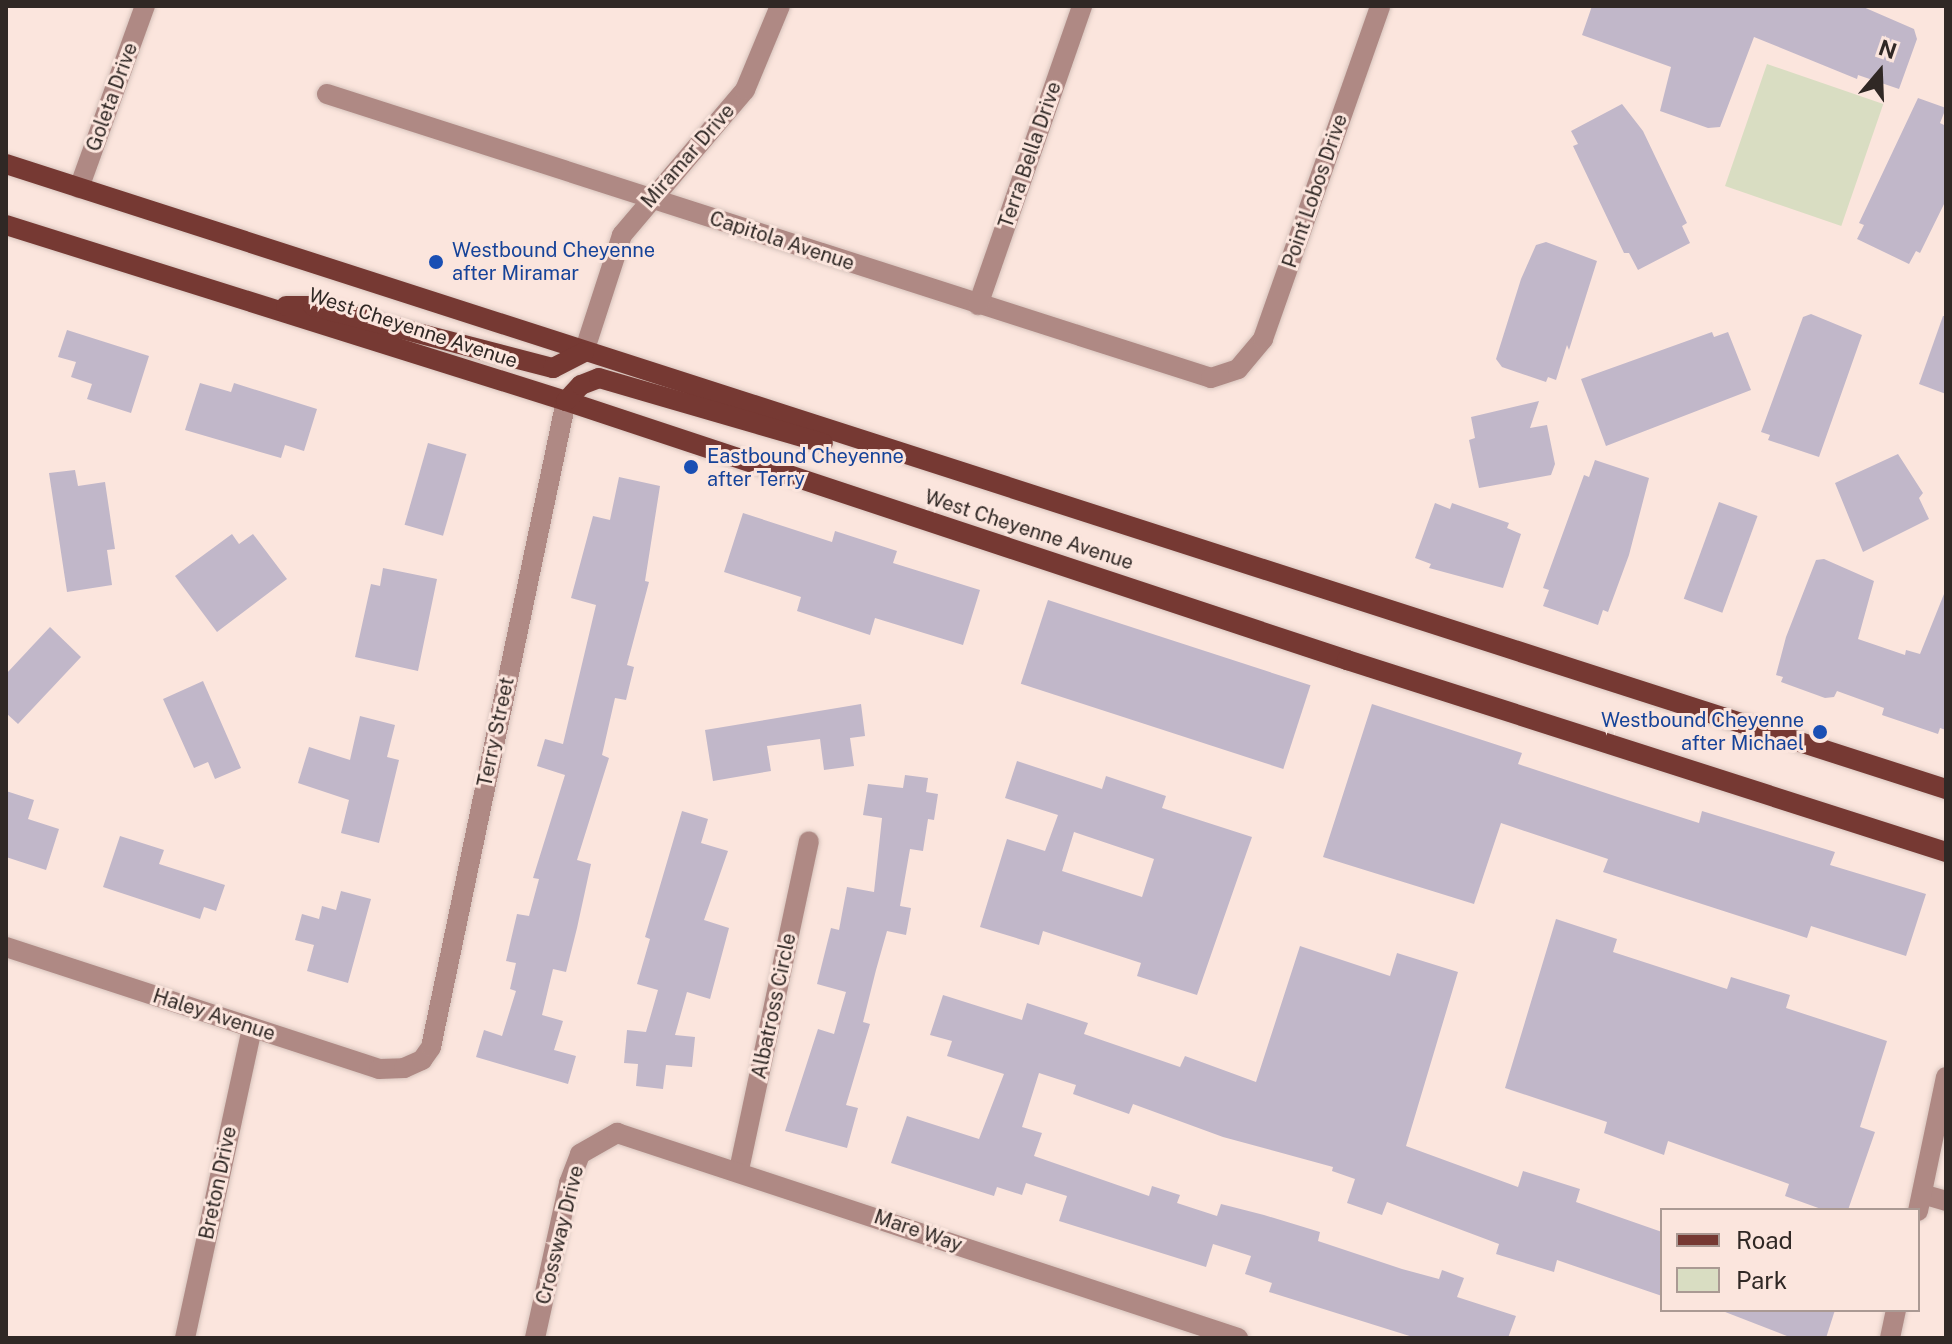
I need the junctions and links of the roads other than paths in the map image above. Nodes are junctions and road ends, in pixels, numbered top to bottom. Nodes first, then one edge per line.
1 (145, 6) edge
2 (780, 6) edge
3 (1082, 6) edge
4 (1380, 6) edge
5 (327, 94) dead end
6 (6, 164) edge
7 (79, 188) junction
8 (649, 197) junction
9 (6, 225) edge
10 (978, 305) junction
11 (266, 306) junction
12 (584, 352) junction
13 (1238, 369) joint
14 (566, 401) junction
15 (925, 462) junction
16 (1946, 789) edge
17 (809, 841) dead end
18 (1946, 852) edge
19 (6, 947) edge
20 (252, 1028) junction
21 (422, 1060) joint
22 (1946, 1077) edge
23 (597, 1140) joint
24 (739, 1170) junction
25 (1946, 1201) edge
26 (1920, 1202) edge
27 (1896, 1312) edge
28 (185, 1338) edge
29 (535, 1338) edge
30 (1238, 1338) edge
31 (1890, 1338) edge

1 - 7 street, Goleta Drive
2 - 8 street, Miramar Drive
3 - 10 street, Terra Bella Drive
4 - 13 street, Point Lobos Drive
5 - 8 street, Capitola Avenue
6 - 7 main road, West Cheyenne Avenue
7 - 12 main road, West Cheyenne Avenue
8 - 10 street, Capitola Avenue
8 - 12 street, Miramar Drive
9 - 11 main road, West Cheyenne Avenue
10 - 13 street, Capitola Avenue
11 - 12 main road
11 - 14 main road, West Cheyenne Avenue
12 - 15 main road, West Cheyenne Avenue
14 - 15 main road
14 - 18 main road, West Cheyenne Avenue
14 - 21 street, Terry Street
15 - 16 main road, West Cheyenne Avenue
17 - 24 street, Albatross Circle
19 - 20 street, Haley Avenue
20 - 21 street, Haley Avenue
20 - 28 street, Breton Drive
22 - 26 street
23 - 24 street, Mare Way
23 - 29 street, Crossway Drive
24 - 30 street, Mare Way
25 - 26 street
27 - 31 street

